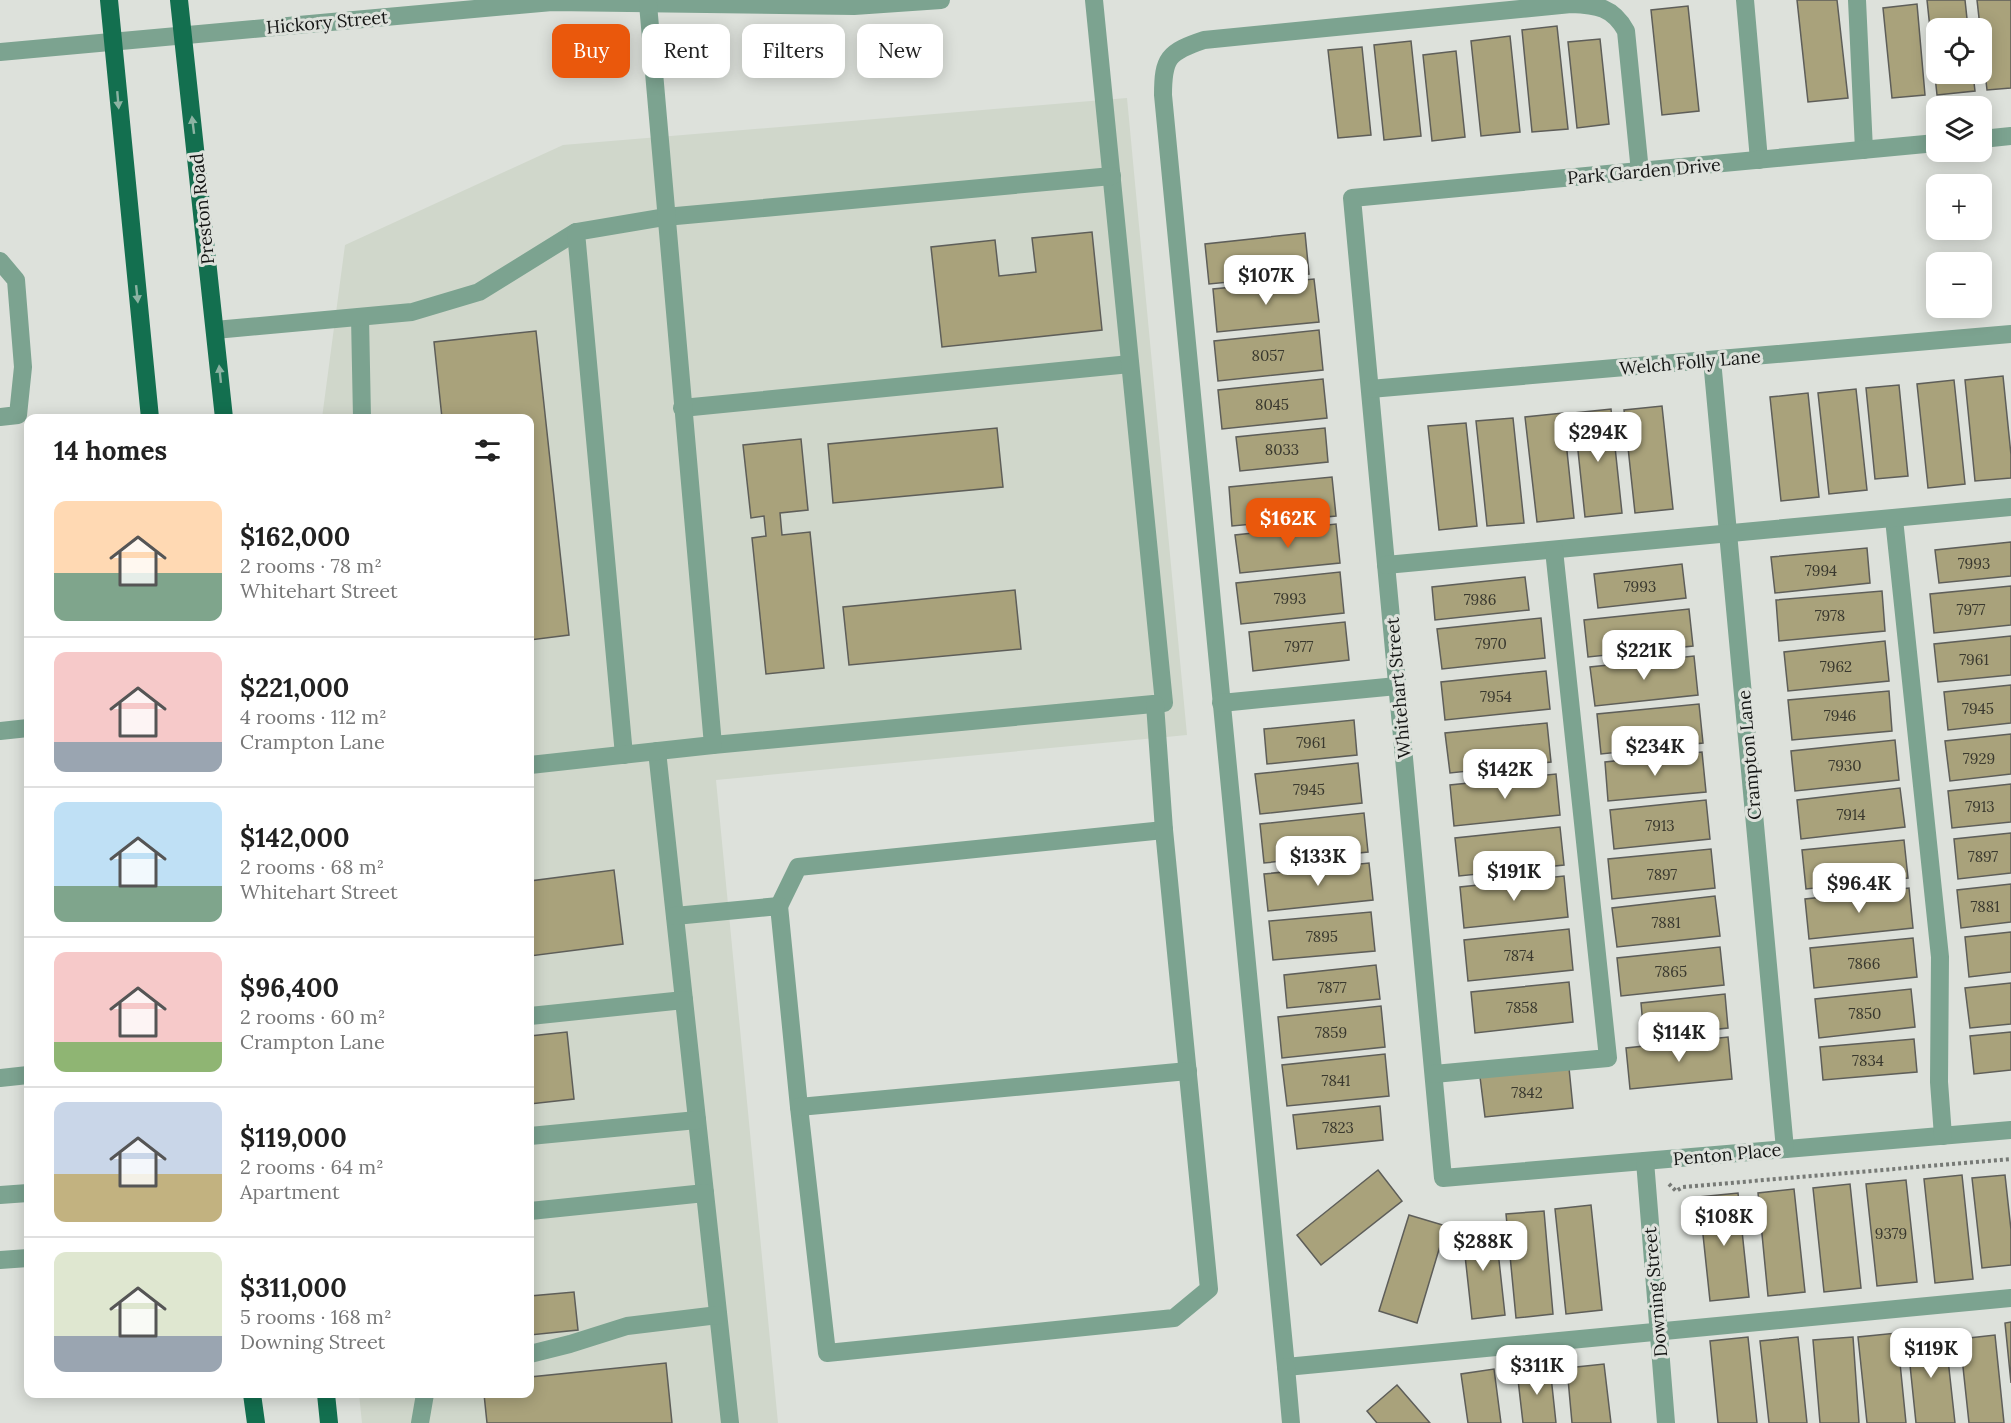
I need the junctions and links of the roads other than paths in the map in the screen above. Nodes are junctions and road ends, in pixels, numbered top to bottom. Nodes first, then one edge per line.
1 (109, 0) edge
2 (179, 0) edge
3 (941, 0) edge
4 (1094, 0) edge
5 (1745, 0) edge
6 (1857, 0) edge
7 (854, 3) edge
8 (648, 4) junction
9 (182, 36) junction
10 (113, 42) junction
11 (0, 52) edge
12 (2011, 136) edge
13 (1992, 138) edge
14 (1926, 144) edge
15 (1864, 150) junction
16 (1759, 160) junction
17 (1641, 172) junction
18 (1112, 176) junction
19 (1352, 198) joint
20 (665, 217) junction
21 (576, 232) junction
22 (0, 261) edge
23 (360, 317) junction
24 (215, 330) junction
25 (2011, 334) edge
26 (1712, 360) junction
27 (1130, 364) junction
28 (1370, 389) junction
29 (682, 408) junction
30 (150, 414) edge
31 (224, 414) edge
32 (362, 414) edge
33 (0, 417) edge
34 (2011, 507) edge
35 (1894, 519) junction
36 (1728, 534) junction
37 (1554, 550) junction
38 (1386, 565) junction
39 (1397, 686) junction
40 (1221, 702) junction
41 (1155, 704) junction
42 (24, 728) edge
43 (0, 731) edge
44 (713, 745) junction
45 (657, 751) junction
46 (624, 755) junction
47 (534, 765) edge
48 (1164, 830) junction
49 (779, 906) junction
50 (675, 916) junction
51 (684, 1000) junction
52 (534, 1016) edge
53 (1188, 1071) junction
54 (1434, 1074) junction
55 (24, 1075) edge
56 (0, 1078) edge
57 (799, 1107) junction
58 (697, 1120) junction
59 (2011, 1130) edge
60 (534, 1136) edge
61 (1942, 1136) junction
62 (1785, 1149) junction
63 (1645, 1161) junction
64 (1443, 1178) joint
65 (24, 1192) edge
66 (705, 1192) junction
67 (0, 1195) edge
68 (534, 1212) edge
69 (24, 1258) edge
70 (0, 1260) edge
71 (2011, 1298) edge
72 (718, 1315) junction
73 (1658, 1331) junction
74 (534, 1353) edge
75 (1286, 1367) junction
76 (253, 1398) edge
77 (326, 1398) edge
78 (424, 1398) edge
79 (256, 1423) edge
80 (329, 1423) edge
81 (420, 1423) edge
82 (730, 1423) edge
83 (1291, 1423) edge
84 (1666, 1423) edge

1 - 10 main road
2 - 9 main road, Preston Road
3 - 7 street, Hickory Street
4 - 18 street
5 - 16 street
6 - 15 street
7 - 8 street, Hickory Street
8 - 9 street, Hickory Street
8 - 20 street
9 - 10 street, Hickory Street
24 -> 9 main road, Preston Road
10 - 11 street, Hickory Street
10 -> 30 main road
12 - 13 street
14 - 15 street, Park Garden Drive
15 - 16 street, Park Garden Drive
16 - 17 street, Park Garden Drive
17 - 19 street, Park Garden Drive
17 - 40 street
18 - 20 street
18 - 27 street
19 - 28 street, Whitehart Street
20 - 21 street
20 - 29 street
21 - 23 street
21 - 46 street
22 - 33 street
23 - 24 street
23 - 32 street
31 -> 24 main road, Preston Road
25 - 26 street, Welch Folly Lane
26 - 28 street, Welch Folly Lane
26 - 36 street, Crampton Lane
27 - 29 street
27 - 41 street
28 - 38 street, Whitehart Street
29 - 44 street
34 - 35 street
35 - 36 street
35 - 61 street
36 - 37 street
36 - 62 street, Crampton Lane
37 - 38 street
37 - 54 street
38 - 39 street, Whitehart Street
39 - 40 street
39 - 54 street, Whitehart Street
40 - 75 street
41 - 44 street
41 - 48 street
42 - 43 street
44 - 45 street
45 - 46 street
45 - 50 street
46 - 47 street
48 - 49 street
48 - 53 street
49 - 50 street
49 - 57 street
50 - 51 street
51 - 52 street
51 - 58 street
53 - 57 street
53 - 57 street
54 - 64 street, Whitehart Street
55 - 56 street
58 - 60 street
58 - 66 street
59 - 61 street, Penton Place
61 - 62 street, Penton Place
62 - 63 street, Penton Place
63 - 64 street, Penton Place
63 - 73 street, Downing Street
65 - 67 street
66 - 68 street
66 - 72 street
69 - 70 street
71 - 73 street
72 - 74 street
72 - 82 street
73 - 75 street
73 - 84 street, Downing Street
75 - 83 street
76 - 79 main road
77 - 80 main road
78 - 81 street

